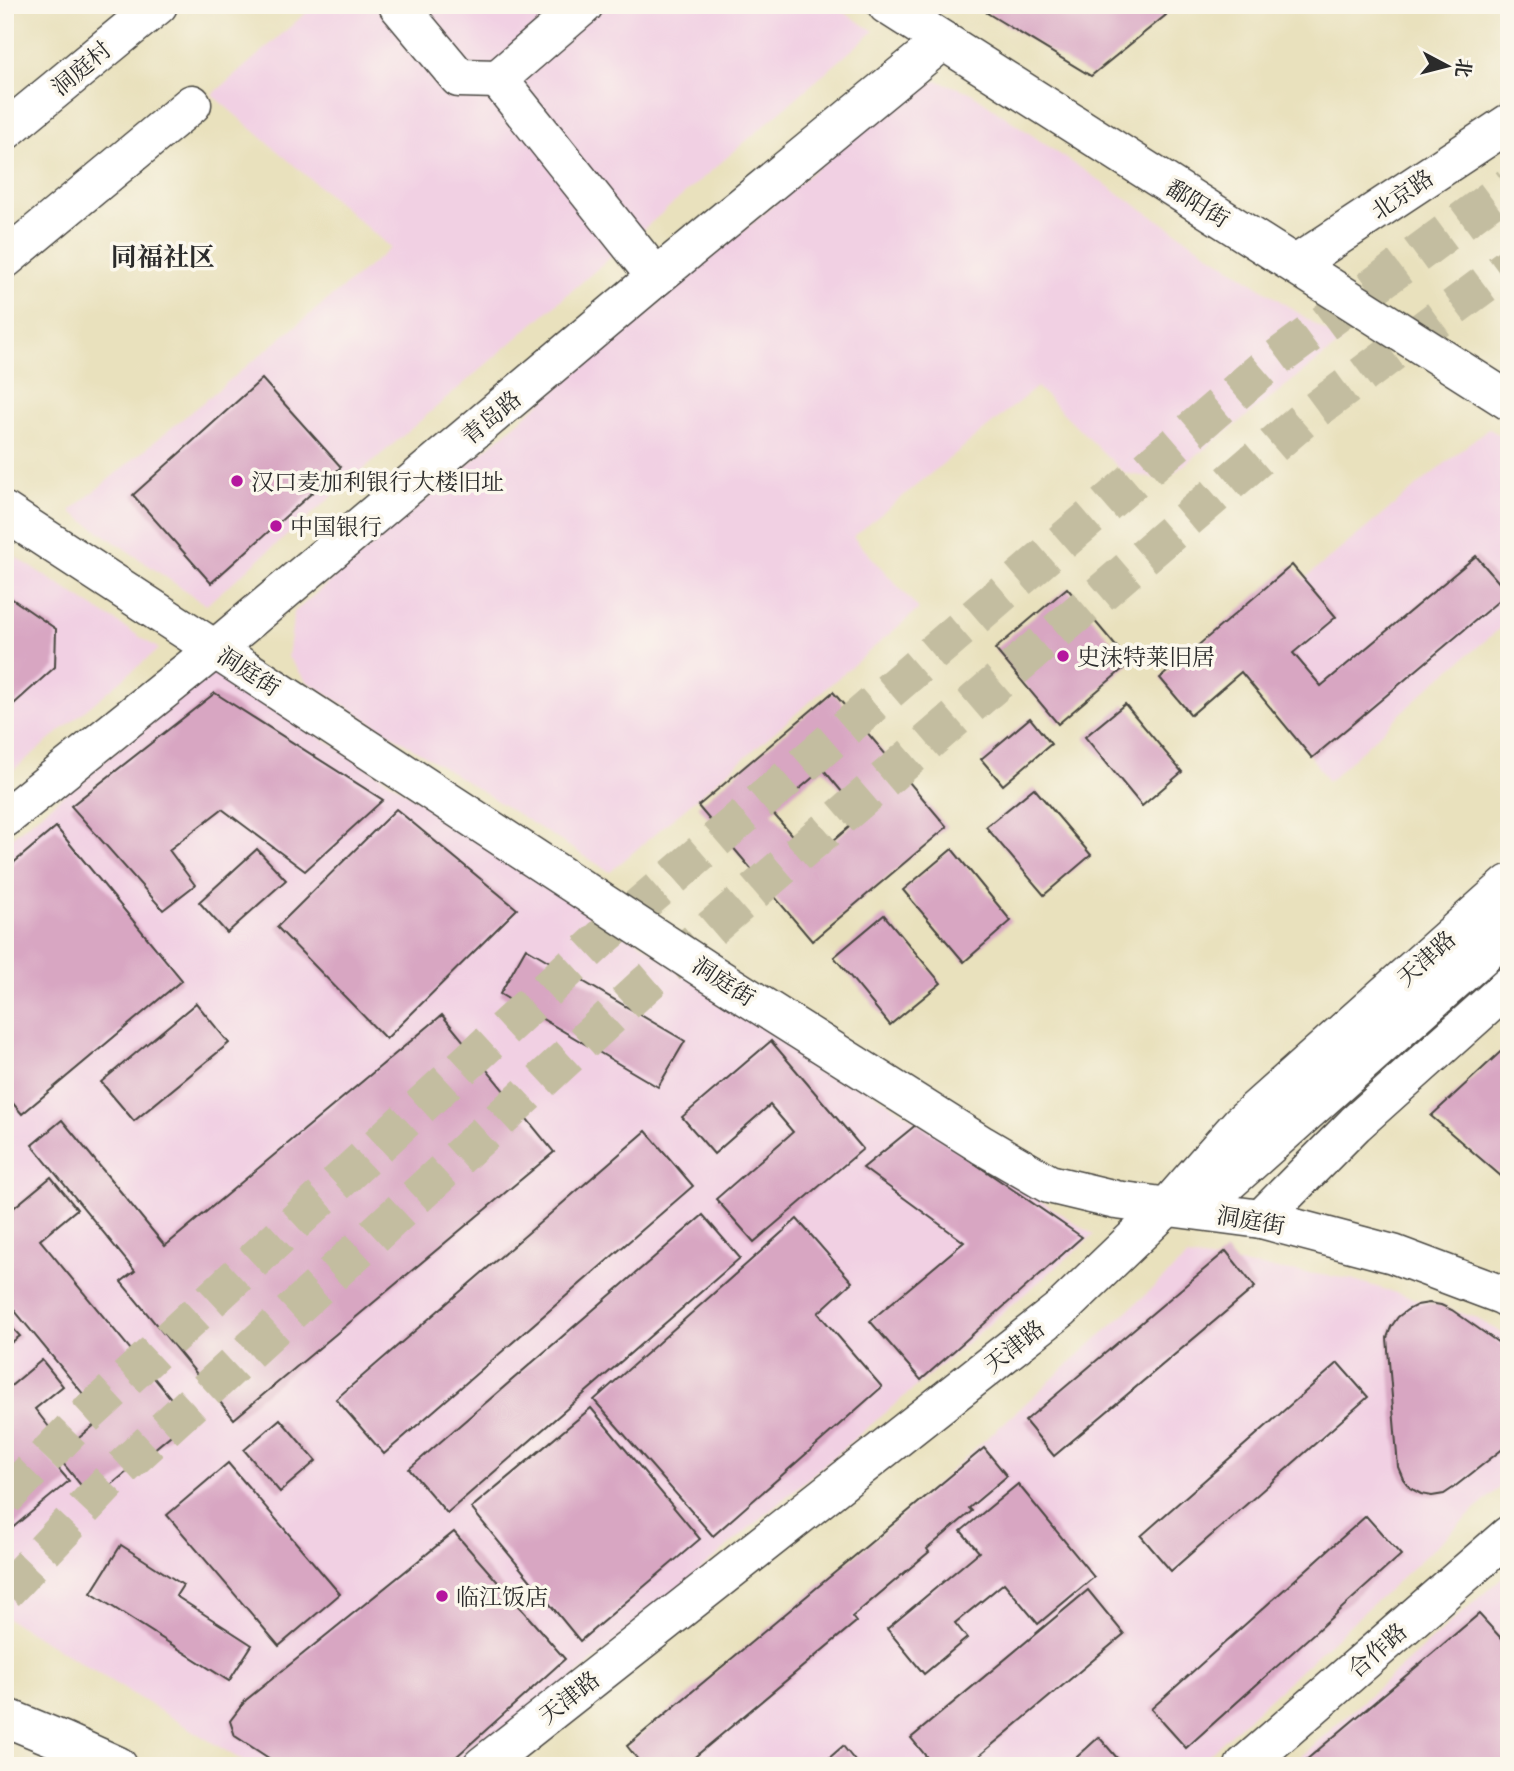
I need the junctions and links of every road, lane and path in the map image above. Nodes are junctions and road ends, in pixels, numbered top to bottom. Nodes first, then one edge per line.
1 (158, 5) edge
2 (398, 5) edge
3 (584, 5) edge
4 (887, 5) edge
5 (943, 41) junction
6 (498, 79) junction
7 (192, 104) dead end
8 (1509, 123) edge
9 (5, 131) edge
10 (5, 259) edge
11 (1296, 264) junction
12 (656, 277) junction
13 (1509, 401) edge
14 (5, 512) edge
15 (215, 649) junction
16 (5, 818) edge
17 (1509, 884) edge
18 (1509, 932) edge
19 (1509, 986) edge
20 (1166, 1208) junction
21 (1261, 1219) junction
22 (1509, 1299) edge
23 (1509, 1535) edge
24 (5, 1717) edge
25 (118, 1766) edge
26 (482, 1766) edge
27 (1244, 1766) edge

1 - 9 street, 洞庭村
2 - 6 street
3 - 6 street
4 - 5 street, 鄱阳街
5 - 11 street, 鄱阳街
5 - 12 street, 青岛路
6 - 12 street
7 - 10 street
8 - 11 street, 北京路
11 - 13 street, 鄱阳街
12 - 15 street, 青岛路
14 - 15 street, 洞庭街
15 - 16 street, 青岛路
15 - 20 street, 洞庭街
17 - 20 street, 天津路
18 - 20 street
19 - 21 street
20 - 21 street, 洞庭街
20 - 26 street, 天津路
21 - 22 street, 洞庭街
23 - 27 street, 合作路
24 - 25 street

